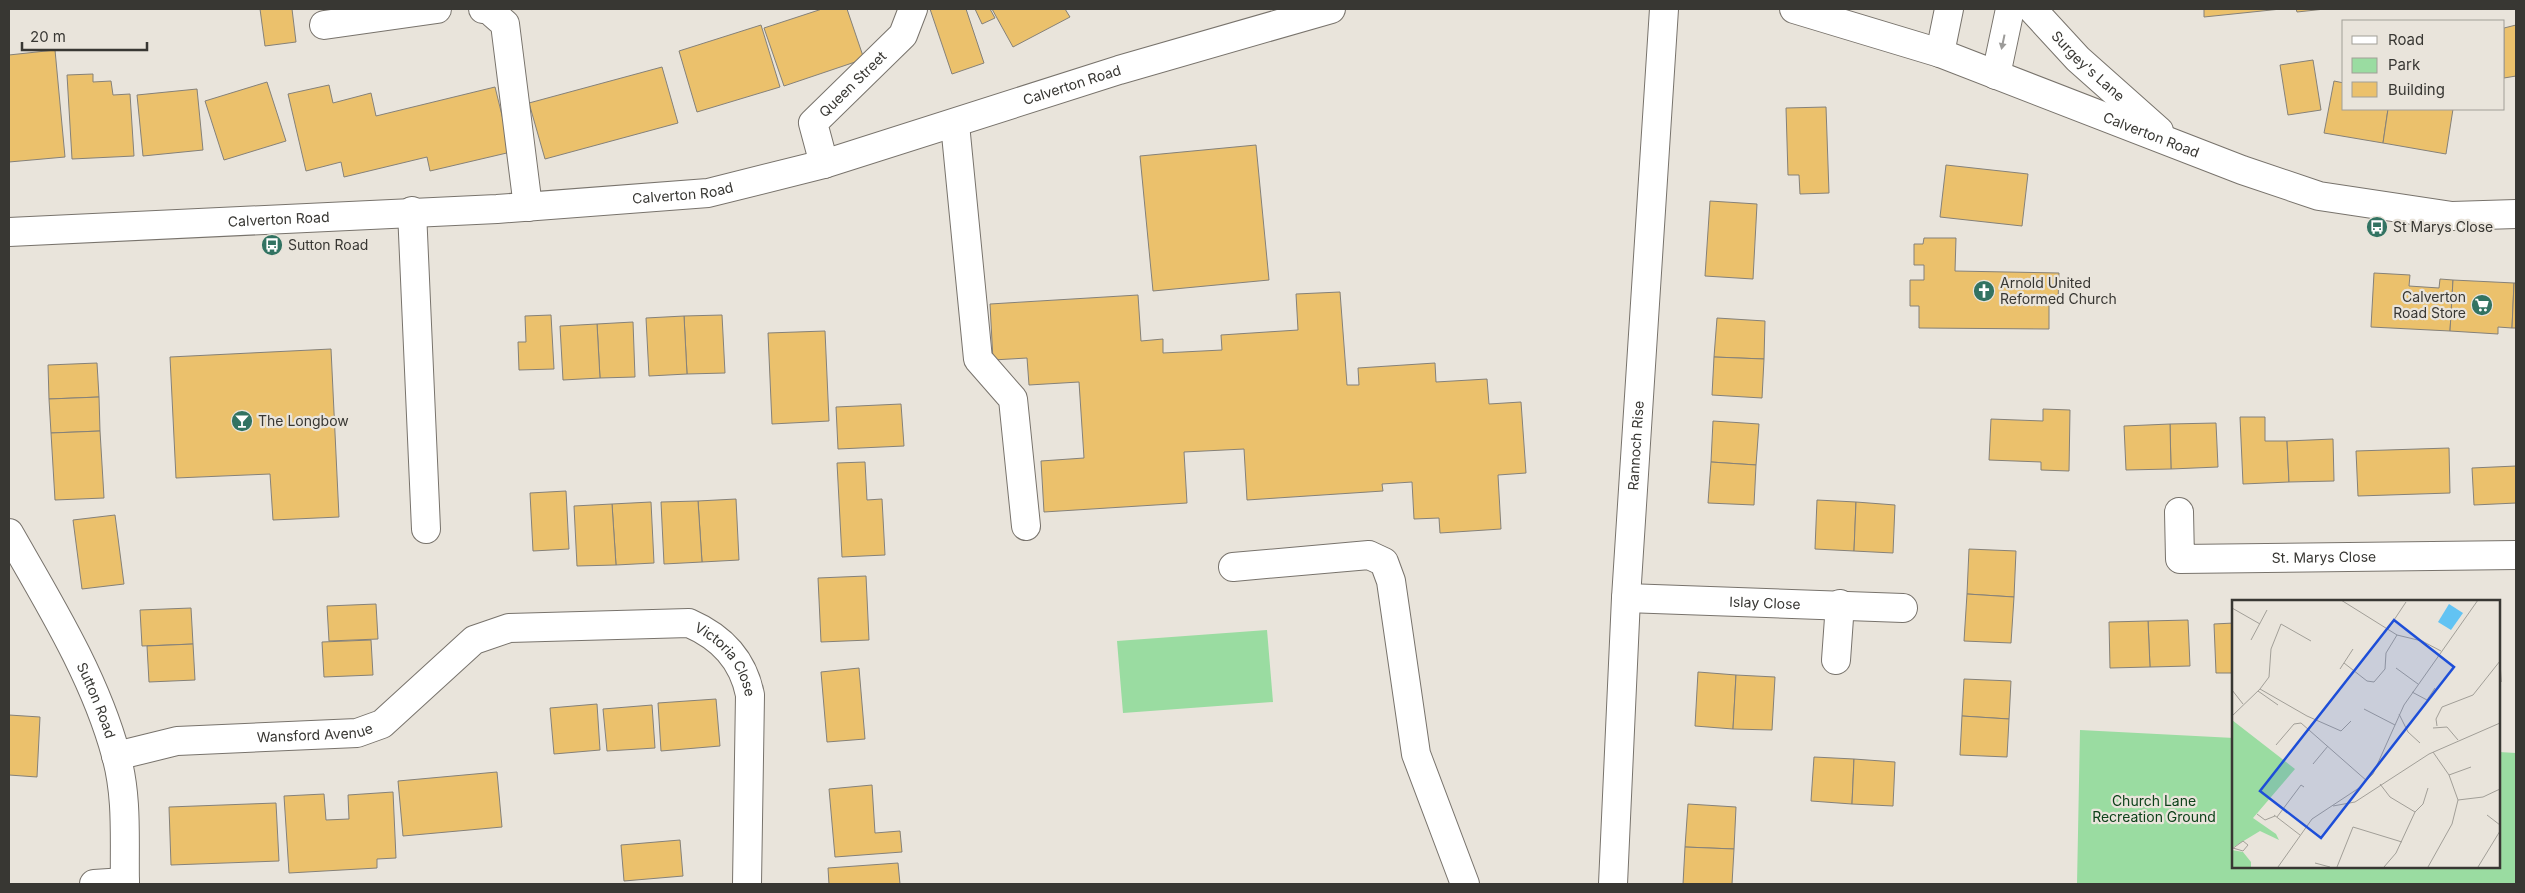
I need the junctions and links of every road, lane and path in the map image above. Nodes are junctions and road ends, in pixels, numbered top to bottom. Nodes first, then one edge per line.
1 (437, 9) edge
2 (483, 9) edge
3 (913, 9) edge
4 (1331, 9) edge
5 (1664, 9) edge
6 (1794, 9) edge
7 (1948, 9) edge
8 (2010, 9) edge
9 (2032, 9) edge
10 (324, 24) dead end
11 (1940, 53) junction
12 (1996, 75) junction
13 (955, 124) junction
14 (2170, 141) junction
15 (824, 164) junction
16 (528, 207) junction
17 (412, 211) junction
18 (2516, 214) edge
19 (9, 232) edge
20 (2178, 512) dead end
21 (1026, 526) dead end
22 (426, 528) dead end
23 (9, 533) edge
24 (2516, 555) edge
25 (1233, 567) dead end
26 (1626, 598) junction
27 (1840, 604) junction
28 (1903, 608) dead end
29 (509, 628) joint
30 (1836, 660) dead end
31 (116, 756) junction
32 (125, 883) edge
33 (94, 884) edge
34 (747, 884) edge
35 (1465, 884) edge
36 (1613, 884) edge

1 - 10 street
2 - 16 street
3 - 15 street, Queen Street
4 - 13 street, Calverton Road
5 - 26 street, Rannoch Rise
6 - 11 street, Calverton Road
7 - 11 street
8 -> 12 street
9 - 14 street, Surgey's Lane
11 - 12 street, Calverton Road
12 - 14 street, Calverton Road
13 - 15 street, Calverton Road
13 - 21 street
14 - 18 street, Calverton Road
15 - 16 street, Calverton Road
16 - 17 street, Calverton Road
17 - 19 street, Calverton Road
17 - 22 street
20 - 24 street, St. Marys Close
23 - 31 street, Sutton Road
25 - 35 street
26 - 27 street, Islay Close
26 - 36 street, Rannoch Rise
27 - 28 street, Islay Close
27 - 30 street
29 - 31 street, Wansford Avenue
29 - 34 street, Victoria Close
31 - 32 street, Sutton Road
32 - 33 street

